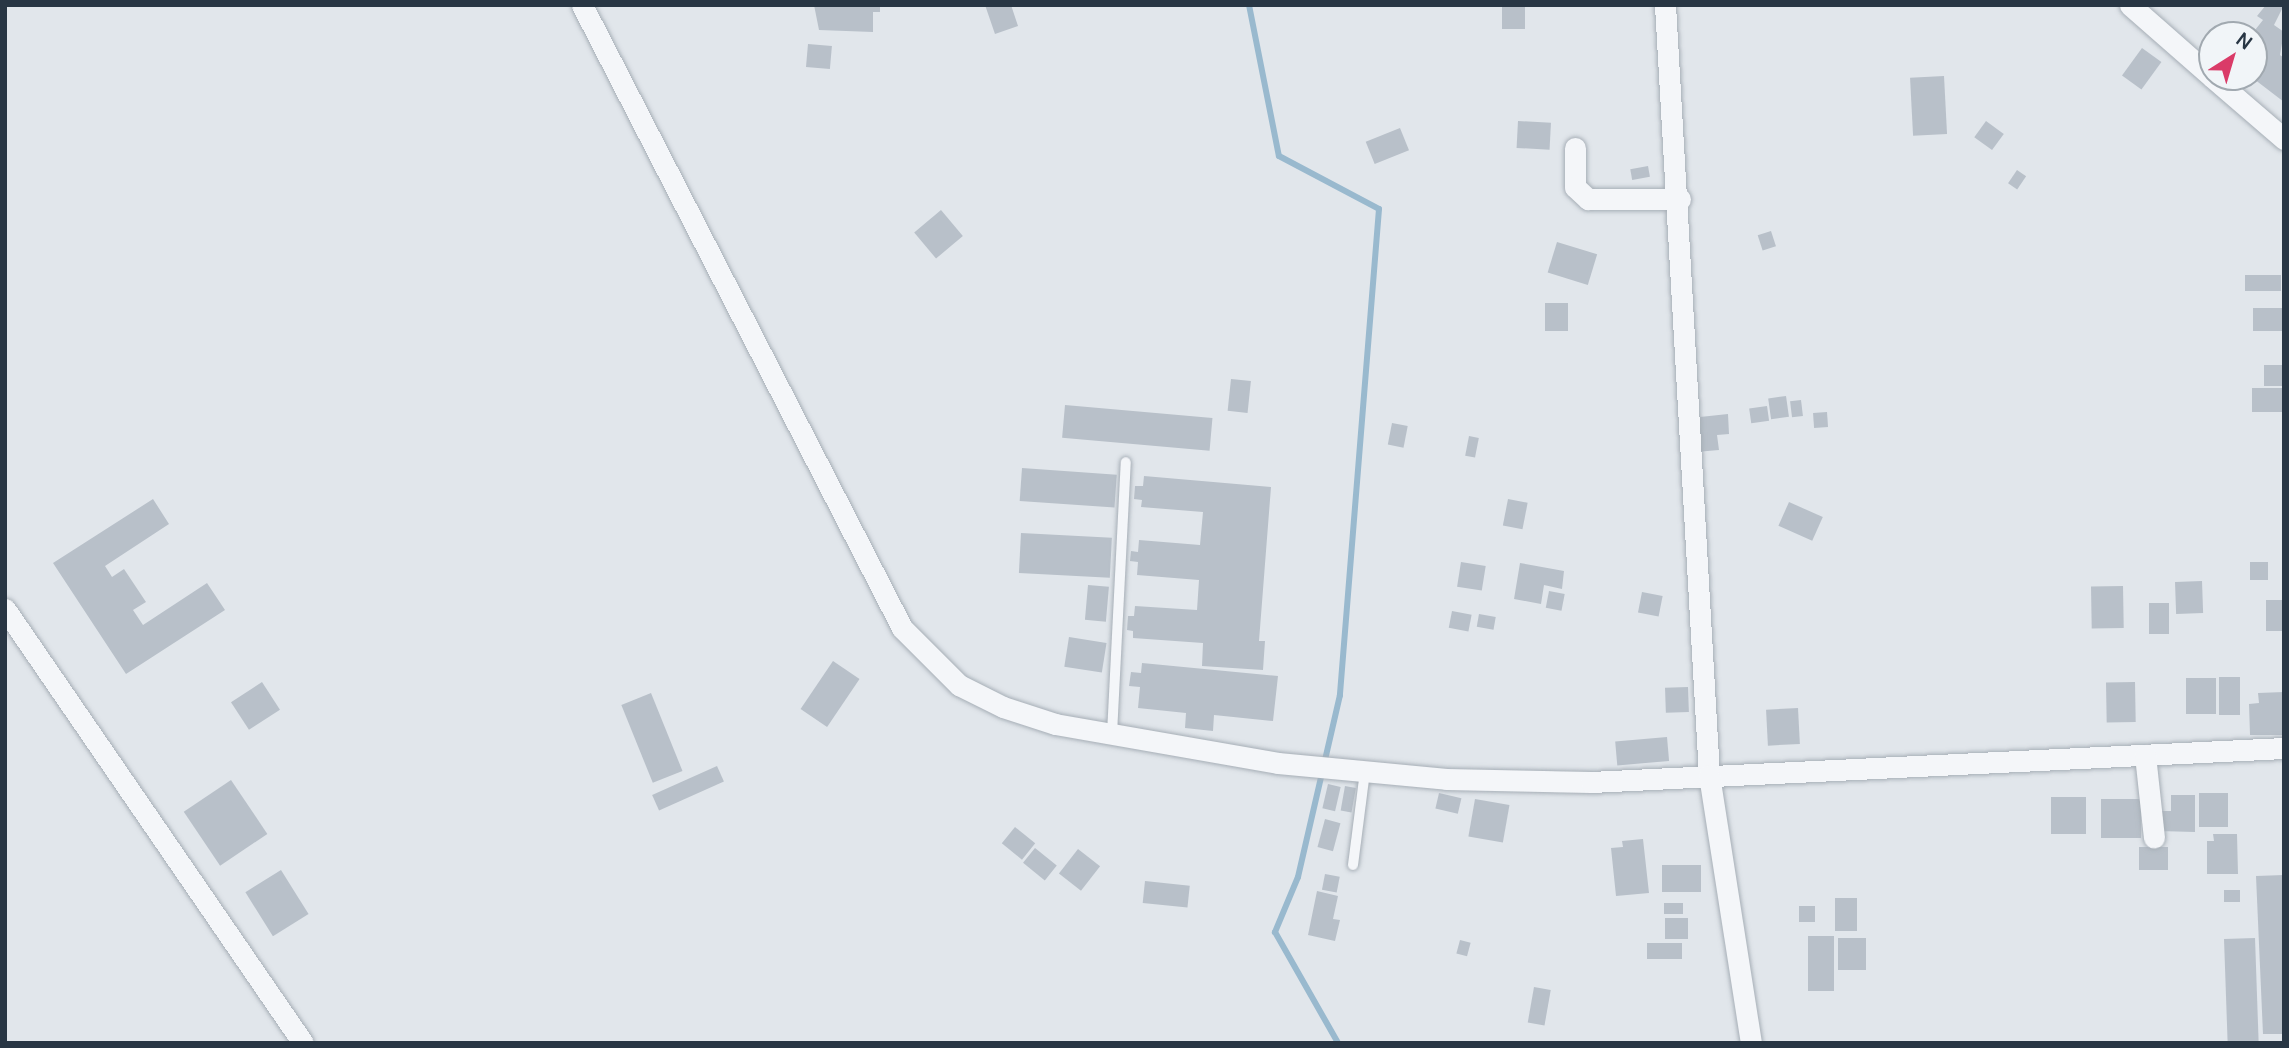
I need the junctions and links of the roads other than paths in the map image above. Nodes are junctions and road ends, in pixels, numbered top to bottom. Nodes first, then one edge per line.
1 (582, 5) edge
2 (1665, 5) edge
3 (2130, 5) edge
4 (2198, 65) edge
5 (2228, 91) edge
6 (2284, 139) edge
7 (1575, 148) dead end
8 (1680, 199) junction
9 (1126, 462) dead end
10 (5, 609) edge
11 (1112, 734) junction
12 (2284, 748) edge
13 (2145, 755) junction
14 (1365, 771) junction
15 (1709, 775) junction
16 (2154, 838) dead end
17 (1353, 865) dead end
18 (303, 1043) edge
19 (1751, 1043) edge

1 - 11 street
2 - 8 street
3 - 4 street
5 - 6 street
7 - 8 street
8 - 15 street
9 - 11 lane
10 - 18 street
11 - 14 street
12 - 13 street
13 - 15 street
13 - 16 street
14 - 15 street
14 - 17 lane
15 - 19 street

